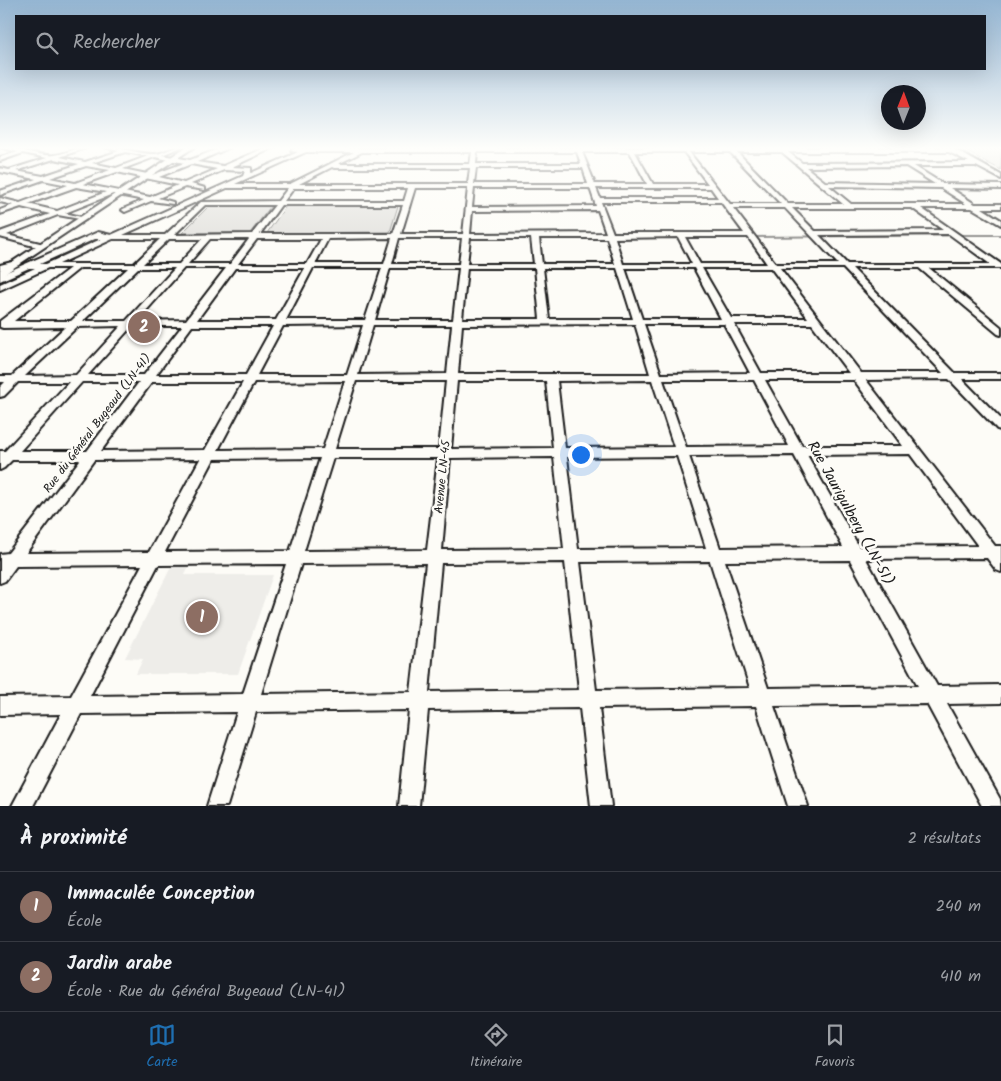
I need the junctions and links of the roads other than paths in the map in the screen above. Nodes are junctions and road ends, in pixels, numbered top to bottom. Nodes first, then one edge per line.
1 (825, 184) edge
2 (26, 185) edge
3 (74, 185) joint
4 (137, 185) edge
5 (183, 185) joint
6 (213, 185) edge
7 (230, 185) edge
8 (293, 185) junction
9 (766, 185) edge
10 (895, 185) edge
11 (939, 185) junction
12 (227, 186) junction
13 (412, 186) junction
14 (471, 186) junction
15 (591, 186) junction
16 (651, 186) joint
17 (712, 186) joint
18 (1001, 187) edge
19 (203, 189) junction
20 (0, 193) edge
21 (110, 193) junction
22 (120, 194) junction
23 (199, 198) junction
24 (0, 200) edge
25 (149, 200) junction
26 (596, 200) junction
27 (171, 203) junction
28 (280, 203) junction
29 (406, 203) junction
30 (725, 203) junction
31 (20, 205) junction
32 (786, 205) junction
33 (849, 206) junction
34 (974, 206) junction
35 (1001, 206) edge
36 (915, 207) junction
37 (598, 208) junction
38 (469, 209) junction
39 (125, 210) dead end
40 (0, 212) edge
41 (57, 213) junction
42 (83, 219) junction
43 (1001, 223) edge
44 (951, 232) junction
45 (813, 233) junction
46 (0, 235) edge
47 (680, 235) junction
48 (750, 235) junction
49 (168, 236) junction
50 (209, 236) junction
51 (255, 236) junction
52 (326, 236) junction
53 (396, 236) junction
54 (466, 236) junction
55 (535, 236) junction
56 (610, 236) junction
57 (94, 237) junction
58 (114, 237) junction
59 (41, 246) junction
60 (16, 263) junction
61 (28, 266) junction
62 (181, 266) junction
63 (232, 266) junction
64 (310, 266) junction
65 (386, 266) junction
66 (463, 266) junction
67 (538, 266) junction
68 (620, 266) junction
69 (696, 266) junction
70 (772, 266) junction
71 (846, 266) junction
72 (921, 266) junction
73 (47, 267) junction
74 (77, 267) junction
75 (136, 267) junction
76 (1000, 267) edge
77 (0, 268) edge
78 (0, 274) edge
79 (0, 278) edge
80 (0, 287) edge
81 (545, 321) junction
82 (727, 321) junction
83 (814, 321) junction
84 (368, 322) junction
85 (458, 322) junction
86 (638, 322) junction
87 (77, 323) junction
88 (130, 323) junction
89 (190, 323) junction
90 (280, 323) junction
91 (2, 325) edge
92 (1001, 332) edge
93 (856, 376) junction
94 (952, 376) junction
95 (1001, 376) edge
96 (551, 377) junction
97 (656, 377) junction
98 (757, 377) junction
99 (148, 378) junction
100 (250, 378) junction
101 (351, 378) junction
102 (452, 378) junction
103 (0, 379) edge
104 (16, 379) junction
105 (79, 379) junction
106 (0, 393) edge
107 (1001, 426) edge
108 (912, 450) junction
109 (681, 451) junction
110 (798, 451) junction
111 (560, 452) junction
112 (444, 453) junction
113 (327, 454) junction
114 (91, 455) junction
115 (210, 455) junction
116 (3, 459) edge
117 (996, 552) edge
118 (854, 553) junction
119 (715, 554) junction
120 (572, 555) junction
121 (434, 556) junction
122 (294, 558) junction
123 (154, 559) junction
124 (6, 560) edge
125 (1001, 566) edge
126 (0, 576) edge
127 (1001, 694) edge
128 (932, 695) junction
129 (762, 697) junction
130 (589, 699) junction
131 (420, 701) junction
132 (249, 703) junction
133 (76, 705) junction
134 (0, 706) edge
135 (22, 806) edge
136 (216, 806) edge
137 (409, 806) edge
138 (601, 806) edge
139 (798, 806) edge
140 (993, 806) edge

1 - 33 street
2 - 20 street
3 - 21 street
3 - 31 street
4 - 22 main road
5 - 19 street
5 - 25 street
6 - 19 street
7 - 12 street
8 - 12 street
8 - 13 street
8 - 28 street, Rue du Général Bugeaud (LN-41)
9 - 32 street
10 - 11 street
11 - 18 street
11 - 34 street
12 - 23 street
13 - 14 street
13 - 29 street
14 - 15 street
14 - 38 street, Avenue LN-45
15 - 16 street
15 - 26 street
16 - 17 street
17 - 30 street
19 - 23 street
21 - 22 street
21 - 41 street
22 - 25 street
22 - 42 main road
23 - 27 street
23 - 28 street
23 - 49 street
23 - 58 street
24 - 31 street
25 - 27 street
25 - 39 street
26 - 30 street
26 - 37 street
27 - 57 street
28 - 29 street
28 - 51 street, Rue du Général Bugeaud (LN-41)
29 - 53 street
30 - 32 street
30 - 48 street
31 - 40 street
31 - 41 street
32 - 33 street
32 - 45 street
33 - 36 street
34 - 35 street
34 - 36 street
34 - 43 street
36 - 44 street
37 - 38 street
37 - 56 street
38 - 54 street, Avenue LN-45
41 - 42 street
41 - 46 street
42 - 59 main road
44 - 45 street
44 - 76 street
45 - 71 street
46 - 59 street
47 - 48 street
47 - 56 street
47 - 69 street, Rue Jaurigulbery (LN-51)
48 - 70 street
49 - 50 street
49 - 58 street
49 - 75 street
50 - 51 street
50 - 62 street
51 - 52 street
51 - 63 street, Rue du Général Bugeaud (LN-41)
52 - 53 street
52 - 64 street
53 - 54 street
53 - 65 street
54 - 55 street
54 - 66 street, Avenue LN-45
55 - 56 street
55 - 67 street
56 - 68 street
57 - 58 street
57 - 61 street
58 - 73 street
59 - 60 main road
60 - 77 street
60 - 78 main road
61 - 73 street
61 - 79 street
62 - 63 street
62 - 75 street
62 - 88 street
63 - 64 street
63 - 89 street, Rue du Général Bugeaud (LN-41)
64 - 65 street
64 - 90 street
65 - 66 street
65 - 84 street
66 - 67 street
66 - 85 street, Avenue LN-45
67 - 68 street
67 - 81 street
68 - 69 street
68 - 86 street
69 - 70 street
69 - 82 street, Rue Jaurigulbery (LN-51)
70 - 71 street
70 - 83 street
71 - 72 street
71 - 94 street
72 - 76 street
72 - 92 street
73 - 74 street
73 - 80 street
74 - 75 street
74 - 91 street
75 - 87 street
81 - 85 street
81 - 86 street
82 - 83 street
82 - 86 street
82 - 98 street, Rue Jaurigulbery (LN-51)
83 - 93 street
84 - 85 street
84 - 90 street
84 - 101 street
85 - 102 street, Avenue LN-45
86 - 97 street
87 - 88 street
87 - 91 street
87 - 104 street
88 - 89 street
88 - 105 street
89 - 90 street
89 - 99 street, Rue du Général Bugeaud (LN-41)
90 - 100 street
93 - 94 street
93 - 98 street
93 - 108 street
94 - 95 street
94 - 107 street
96 - 97 street
96 - 102 street
96 - 111 street
97 - 98 street
97 - 109 street
98 - 110 street, Rue Jaurigulbery (LN-51)
99 - 100 street
99 - 105 street
99 - 114 street, Rue du Général Bugeaud (LN-41)
100 - 101 street
100 - 115 street
101 - 102 street
101 - 113 street
102 - 112 street, Avenue LN-45
103 - 104 street
104 - 105 street
104 - 106 street
105 - 116 street
108 - 110 street
108 - 117 street
109 - 110 street
109 - 111 street
109 - 119 street
110 - 118 street, Rue Jaurigulbery (LN-51)
111 - 112 street
111 - 120 street
112 - 113 street
112 - 121 street, Avenue LN-45
113 - 115 street
113 - 122 street
114 - 115 street
114 - 116 street
114 - 124 street, Rue du Général Bugeaud (LN-41)
115 - 123 street
117 - 118 street
117 - 125 street
118 - 119 street
118 - 128 street, Rue Jaurigulbery (LN-51)
119 - 120 street
119 - 129 street
120 - 121 street
120 - 130 street
121 - 122 street
121 - 131 street, Avenue LN-45
122 - 123 street
122 - 132 street
123 - 124 street
123 - 133 street
124 - 126 street, Rue du Général Bugeaud (LN-41)
127 - 128 street
128 - 129 street
128 - 140 street, Rue Jaurigulbery (LN-51)
129 - 130 street
129 - 139 street
130 - 131 street
130 - 138 street
131 - 132 street
131 - 137 street, Avenue LN-45
132 - 133 street
132 - 136 street
133 - 134 street
133 - 135 street

